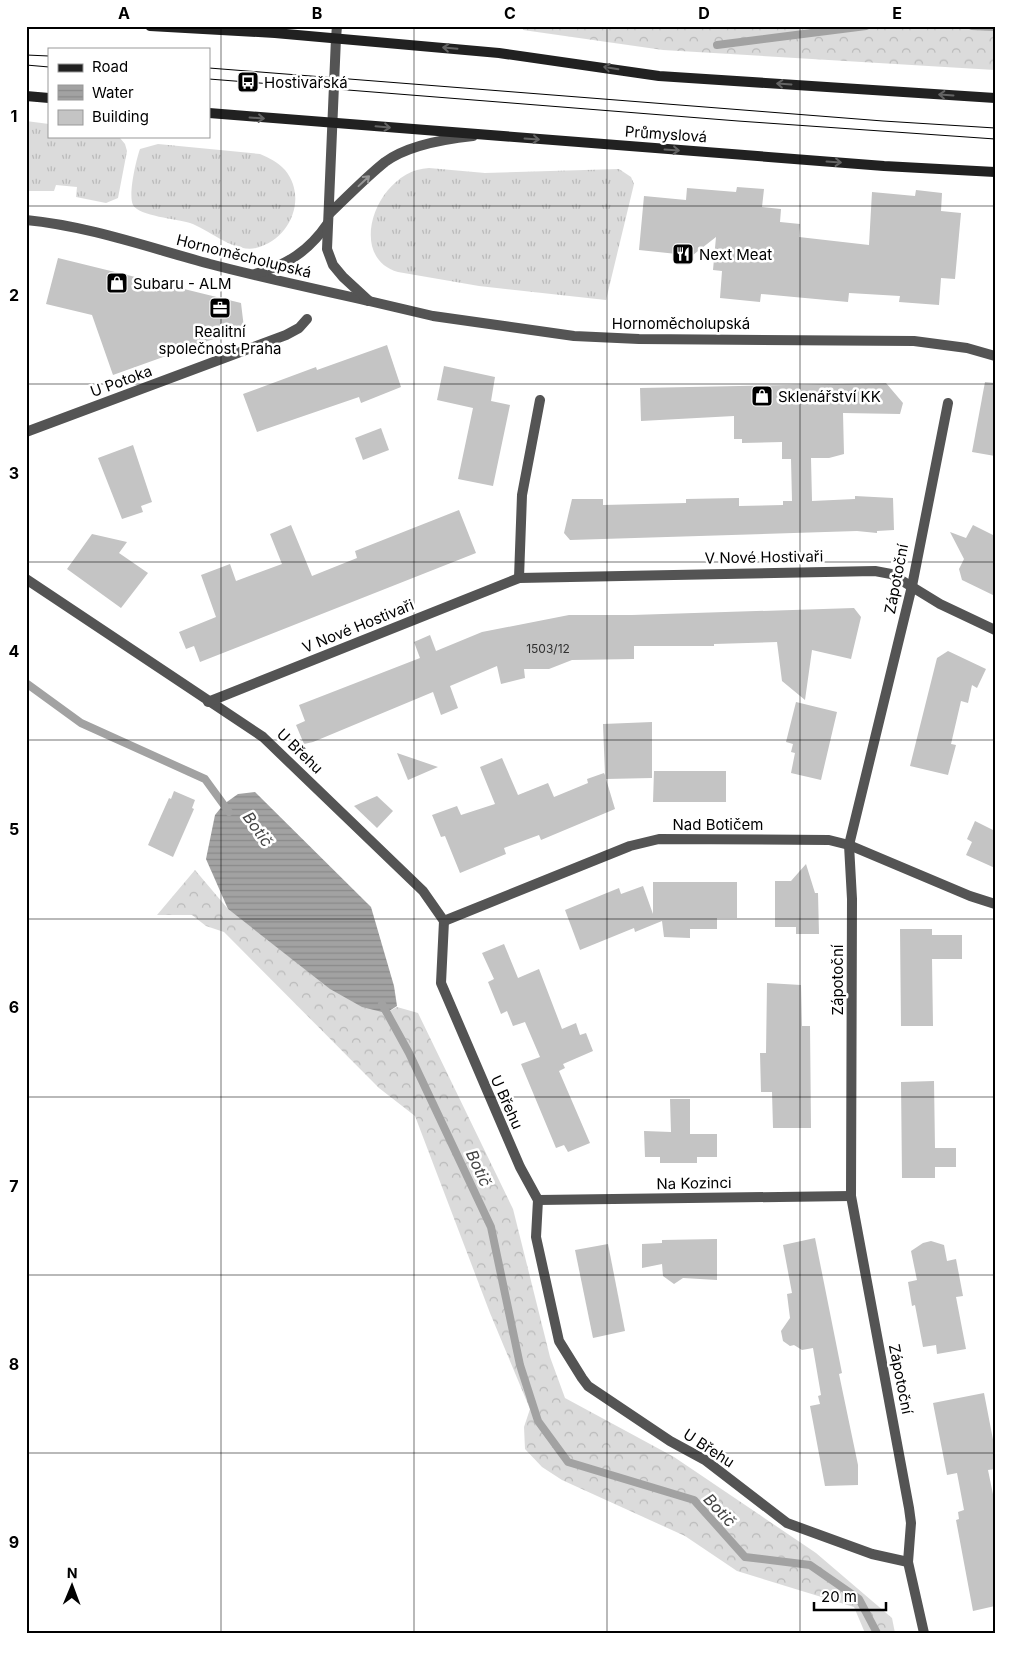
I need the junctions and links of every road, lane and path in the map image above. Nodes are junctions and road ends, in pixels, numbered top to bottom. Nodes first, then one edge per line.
1 (150, 26) edge
2 (337, 26) edge
3 (336, 38) junction
4 (26, 96) edge
5 (48, 98) edge
6 (995, 98) edge
7 (210, 113) edge
8 (334, 123) junction
9 (483, 136) junction
10 (995, 172) edge
11 (329, 219) junction
12 (26, 220) edge
13 (254, 274) junction
14 (369, 301) junction
15 (307, 320) dead end
16 (995, 356) edge
17 (540, 400) dead end
18 (948, 402) dead end
19 (26, 432) edge
20 (519, 578) junction
21 (26, 579) edge
22 (912, 586) junction
23 (995, 630) edge
24 (208, 702) junction
25 (849, 845) junction
26 (995, 904) edge
27 (444, 921) junction
28 (851, 1196) junction
29 (538, 1200) junction
30 (908, 1562) junction
31 (924, 1633) edge

1 - 3 main road
2 - 3 street
6 -> 3 main road
3 - 8 street, Hornoměcholupská
4 - 5 main road
7 -> 8 main road, Průmyslová
8 -> 9 main road, Průmyslová
8 - 11 street, Hornoměcholupská
9 -> 10 main road, Průmyslová
11 -> 9 street
11 - 13 street
11 - 14 street, Hornoměcholupská
12 - 13 street, Hornoměcholupská
13 - 14 street, Hornoměcholupská
14 - 16 street, Hornoměcholupská
15 - 19 street, U Potoka
17 - 20 street
18 - 22 street, Zápotoční
20 - 22 street, V Nové Hostivaři
20 - 24 street, V Nové Hostivaři
21 - 24 street, U Břehu
22 - 23 street, V Nové Hostivaři
22 - 25 street, Zápotoční
24 - 27 street, U Břehu
25 - 26 street, Nad Botičem
25 - 27 street, Nad Botičem
25 - 28 street, Zápotoční
27 - 29 street, U Břehu
28 - 29 street, Na Kozinci
28 - 30 street, Zápotoční
29 - 30 street, U Břehu
30 - 31 street

